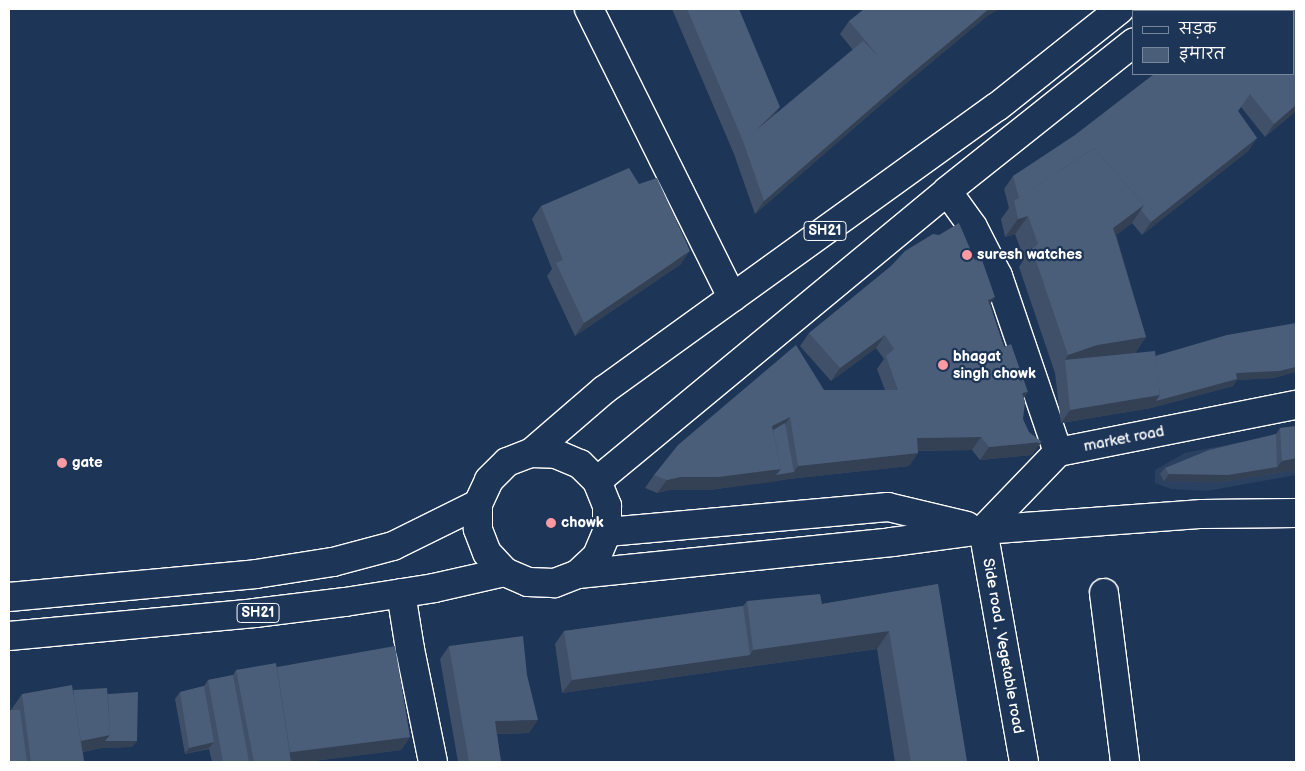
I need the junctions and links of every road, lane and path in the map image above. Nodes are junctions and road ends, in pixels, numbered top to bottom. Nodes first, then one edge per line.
1 (589, 9) edge
2 (1120, 9) edge
3 (1132, 44) edge
4 (947, 191) junction
5 (732, 297) junction
6 (1296, 405) edge
7 (1058, 452) junction
8 (531, 453) junction
9 (597, 481) junction
10 (478, 504) junction
11 (1296, 513) edge
12 (983, 530) junction
13 (607, 532) junction
14 (505, 572) junction
15 (578, 574) junction
16 (401, 593) junction
17 (1104, 593) dead end
18 (9, 597) edge
19 (9, 636) edge
20 (433, 762) edge
21 (1024, 762) edge
22 (1125, 762) edge

1 - 5 main road
2 - 5 main road, SH21
3 - 4 main road
4 - 7 main road
4 - 9 main road
5 - 8 main road, SH21
6 - 7 main road, market road
7 - 12 main road
8 - 9 main road, SH21
8 - 10 main road, SH21
9 - 13 main road, SH21
10 - 14 main road, SH21
10 - 18 main road
11 - 12 main road
12 - 13 main road
12 - 15 main road
12 - 21 main road, Side road , Vegetable road
13 - 15 main road, SH21
14 - 15 main road, SH21
14 - 16 main road, SH21
16 - 19 main road, SH21
16 - 20 main road
17 - 22 main road

